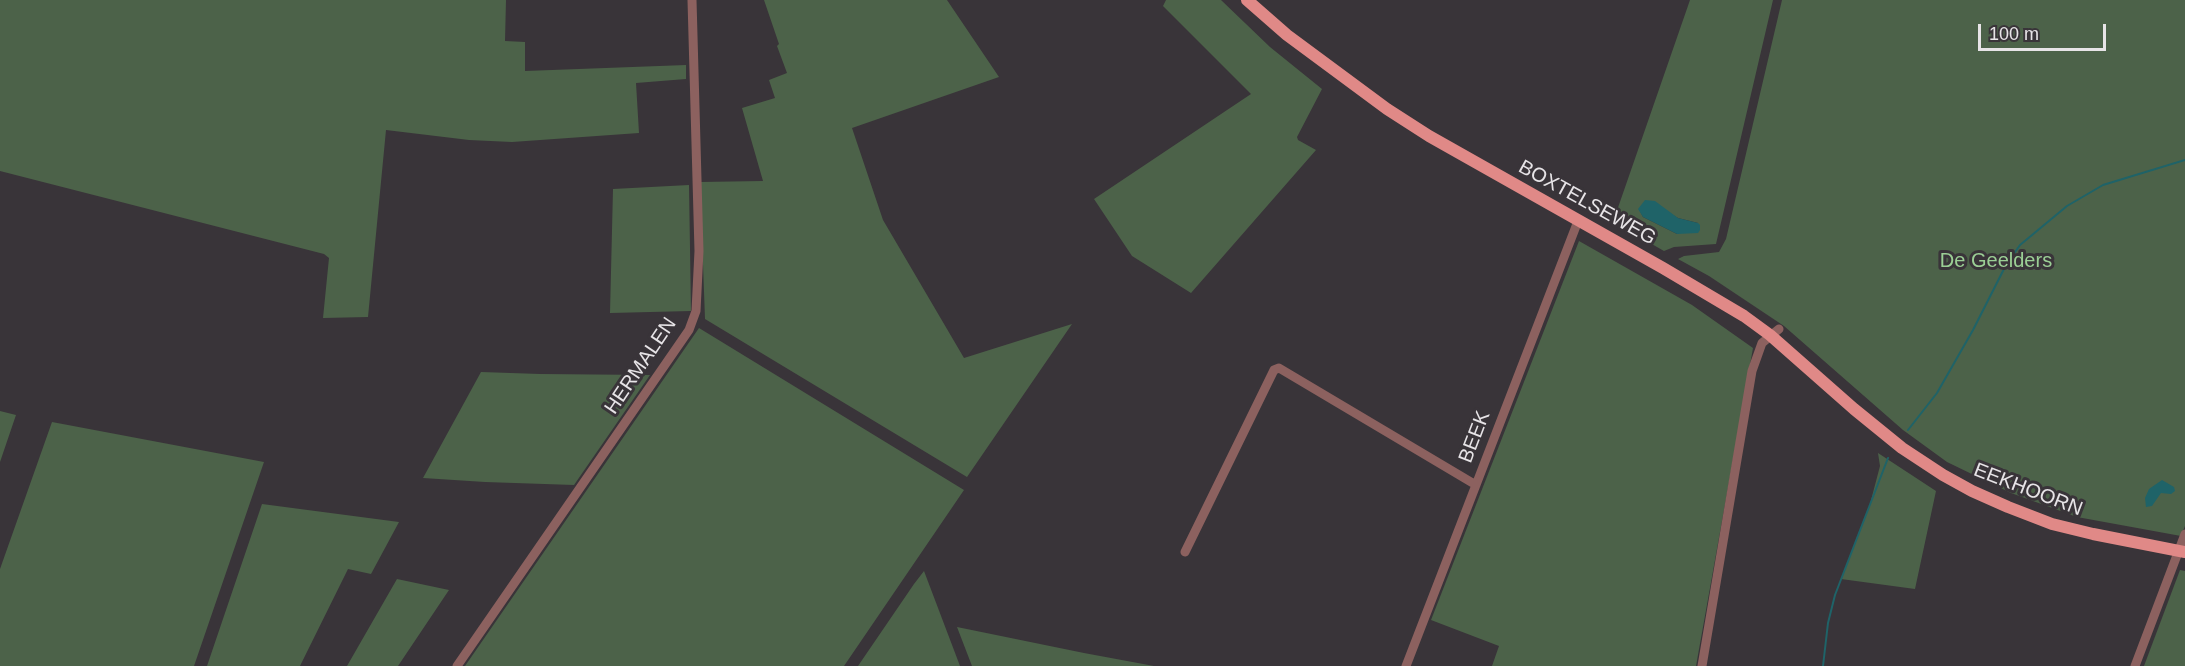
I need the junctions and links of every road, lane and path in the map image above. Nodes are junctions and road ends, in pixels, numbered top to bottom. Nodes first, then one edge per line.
1 (692, 0) edge
2 (1247, 0) edge
3 (1578, 221) junction
4 (1775, 332) junction
5 (1902, 448) joint
6 (1476, 485) junction
7 (2185, 534) edge
8 (2182, 551) edge
9 (1185, 552) dead end
10 (457, 666) edge
11 (1406, 666) edge
12 (1702, 666) edge
13 (2135, 666) edge

1 - 10 street, HERMALEN
2 - 3 main road, BOXTELSEWEG
3 - 4 main road, BOXTELSEWEG
3 - 6 street, BEEK
4 - 5 main road, BOXTELSEWEG
4 - 12 street
5 - 8 main road, EEKHOORN
6 - 9 street
6 - 11 street, BEEK
7 - 8 street
8 - 13 street

